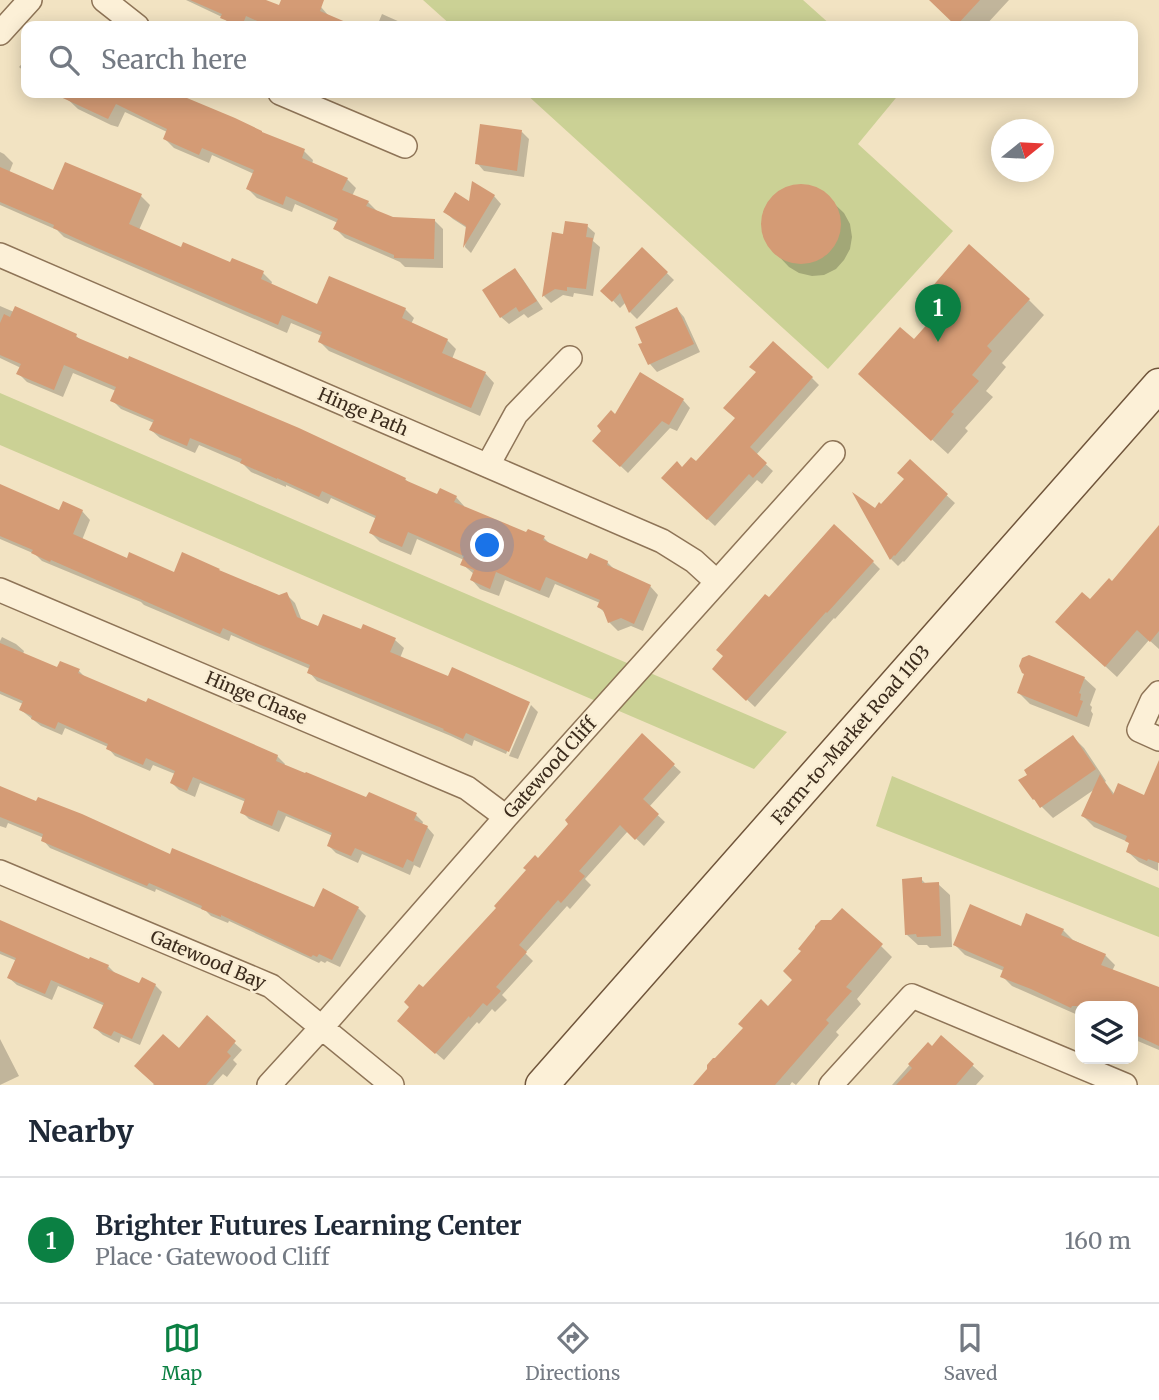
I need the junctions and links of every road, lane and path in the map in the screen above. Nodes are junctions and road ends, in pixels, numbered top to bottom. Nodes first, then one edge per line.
1 (30, 0) edge
2 (104, 0) edge
3 (131, 21) edge
4 (0, 33) edge
5 (292, 98) edge
6 (405, 146) dead end
7 (0, 255) edge
8 (570, 358) dead end
9 (1159, 384) edge
10 (833, 453) dead end
11 (488, 466) junction
12 (717, 582) junction
13 (0, 590) edge
14 (1159, 693) edge
15 (1149, 734) edge
16 (506, 817) junction
17 (0, 872) edge
18 (323, 1027) junction
19 (269, 1085) edge
20 (392, 1085) edge
21 (542, 1085) edge
22 (831, 1085) edge
23 (1125, 1085) edge

1 - 4 street
2 - 3 street
5 - 6 street
7 - 11 street, Hinge Path
8 - 11 street
9 - 21 main road, Farm-to-Market Road 1103
10 - 12 street, Gatewood Cliff
11 - 12 street, Hinge Path
12 - 16 street, Gatewood Cliff
13 - 16 street, Hinge Chase
14 - 15 street
16 - 18 street, Gatewood Cliff
17 - 18 street, Gatewood Bay
18 - 19 street, Gatewood Cliff
18 - 20 street, Gatewood Bay
22 - 23 street

